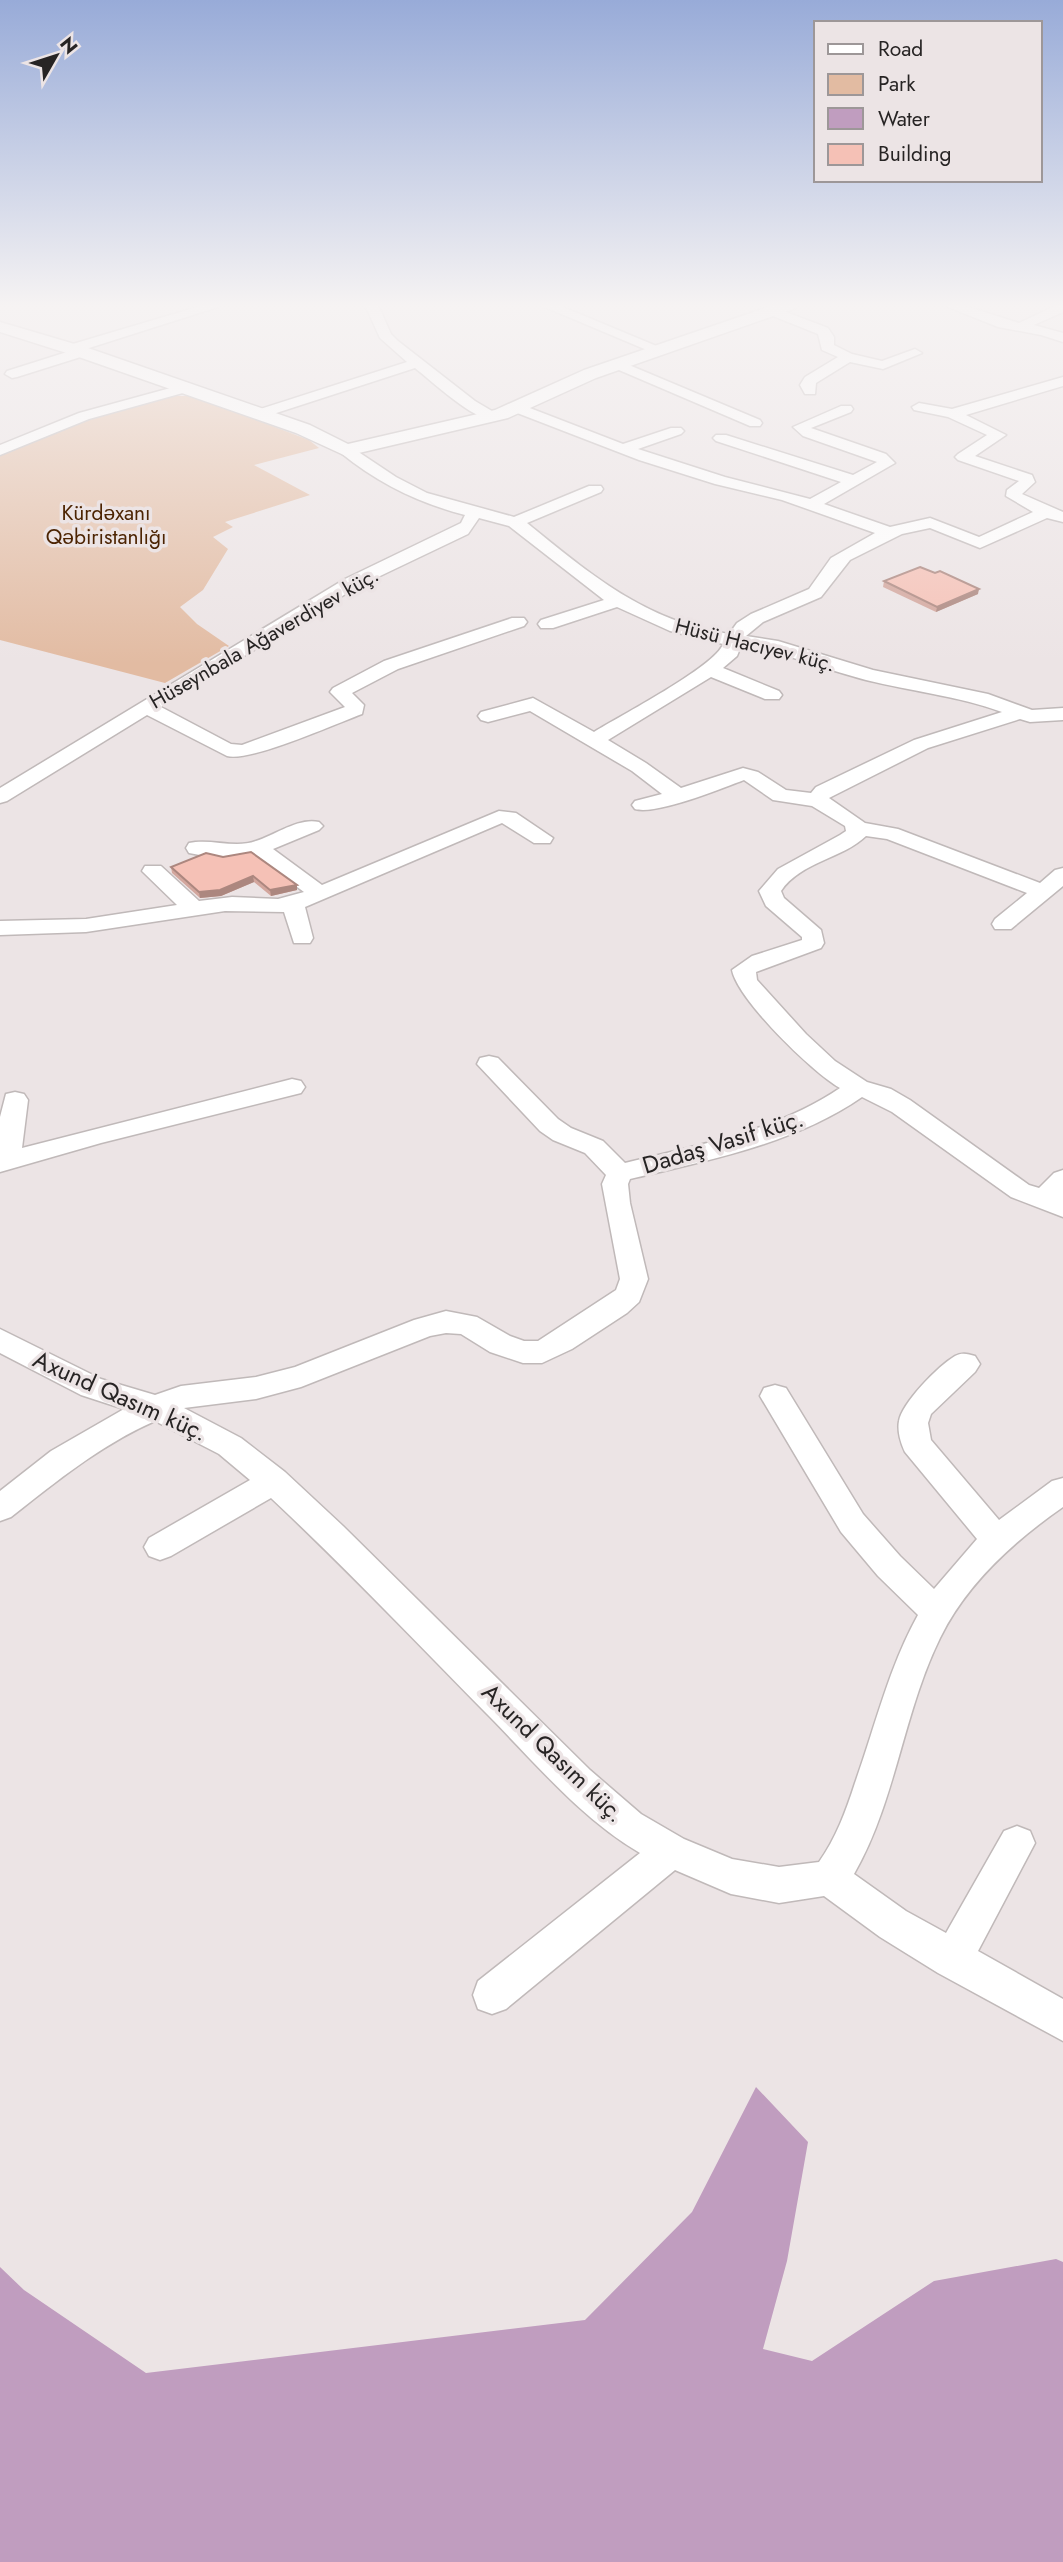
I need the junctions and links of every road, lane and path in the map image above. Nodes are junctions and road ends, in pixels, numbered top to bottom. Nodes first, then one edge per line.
1 (63, 425) edge
2 (290, 425) edge
3 (459, 425) edge
4 (560, 425) edge
5 (806, 425) edge
6 (975, 425) edge
7 (676, 431) dead end
8 (721, 438) dead end
9 (623, 449) junction
10 (0, 450) edge
11 (346, 450) junction
12 (855, 481) junction
13 (595, 489) dead end
14 (811, 504) junction
15 (474, 512) junction
16 (1055, 514) edge
17 (515, 522) junction
18 (891, 533) junction
19 (618, 601) junction
20 (518, 622) dead end
21 (547, 624) dead end
22 (734, 639) junction
23 (710, 670) junction
24 (772, 695) dead end
25 (146, 707) junction
26 (1020, 713) junction
27 (1063, 714) edge
28 (488, 716) dead end
29 (594, 740) junction
30 (678, 796) junction
31 (0, 797) edge
32 (817, 800) junction
33 (642, 805) dead end
34 (312, 826) dead end
35 (858, 828) junction
36 (542, 838) dead end
37 (197, 848) dead end
38 (258, 848) junction
39 (153, 871) dead end
40 (1063, 875) edge
41 (1041, 891) junction
42 (320, 894) junction
43 (293, 903) junction
44 (194, 910) junction
45 (1003, 923) dead end
46 (0, 928) edge
47 (302, 938) dead end
48 (489, 1065) dead end
49 (292, 1087) dead end
50 (858, 1088) junction
51 (15, 1100) dead end
52 (3, 1162) edge
53 (620, 1173) junction
54 (1063, 1179) edge
55 (1052, 1204) edge
56 (0, 1340) edge
57 (965, 1364) dead end
58 (775, 1396) dead end
59 (155, 1407) junction
60 (274, 1481) junction
61 (1063, 1490) edge
62 (0, 1508) edge
63 (997, 1540) junction
64 (160, 1547) dead end
65 (937, 1612) junction
66 (1017, 1843) dead end
67 (671, 1851) junction
68 (829, 1878) junction
69 (952, 1960) junction
70 (492, 1995) dead end
71 (1063, 2021) edge

1 - 10 street
2 - 11 street
3 - 11 street
4 - 9 street
5 - 12 street
6 - 16 street
7 - 9 street
8 - 12 street
9 - 14 street
11 - 15 street
12 - 14 street
13 - 17 street
14 - 18 street
15 - 17 street, Hüsü Hacıyev küç.
15 - 25 street, Hüseynbala Ağaverdiyev küç.
16 - 18 street
17 - 19 street, Hüsü Hacıyev küç.
18 - 22 street
19 - 21 street
19 - 22 street, Hüsü Hacıyev küç.
20 - 25 street
22 - 23 street
22 - 26 street, Hüsü Hacıyev küç.
23 - 24 street
23 - 29 street
25 - 31 street, Hüseynbala Ağaverdiyev küç.
26 - 27 street
26 - 32 street
28 - 29 street
29 - 30 street
30 - 32 street
30 - 33 street
32 - 35 street
34 - 38 street
35 - 41 street
35 - 50 street
36 - 42 street
37 - 38 street
38 - 42 street
39 - 44 street
40 - 41 street
41 - 45 street
42 - 43 street
43 - 44 street
43 - 47 street
44 - 46 street
48 - 53 street
49 - 52 street
50 - 53 street, Dadaş Vasif küç.
50 - 55 street
51 - 52 street
53 - 59 street, Dadaş Vasif küç.
54 - 55 street
56 - 59 street, Axund Qasım küç.
57 - 63 street
58 - 65 street
59 - 60 street, Axund Qasım küç.
59 - 62 street, Dadaş Vasif küç.
60 - 64 street
60 - 67 street, Axund Qasım küç.
61 - 63 street
63 - 65 street
65 - 68 street
66 - 69 street
67 - 68 street, Axund Qasım küç.
67 - 70 street
68 - 69 street
69 - 71 street

